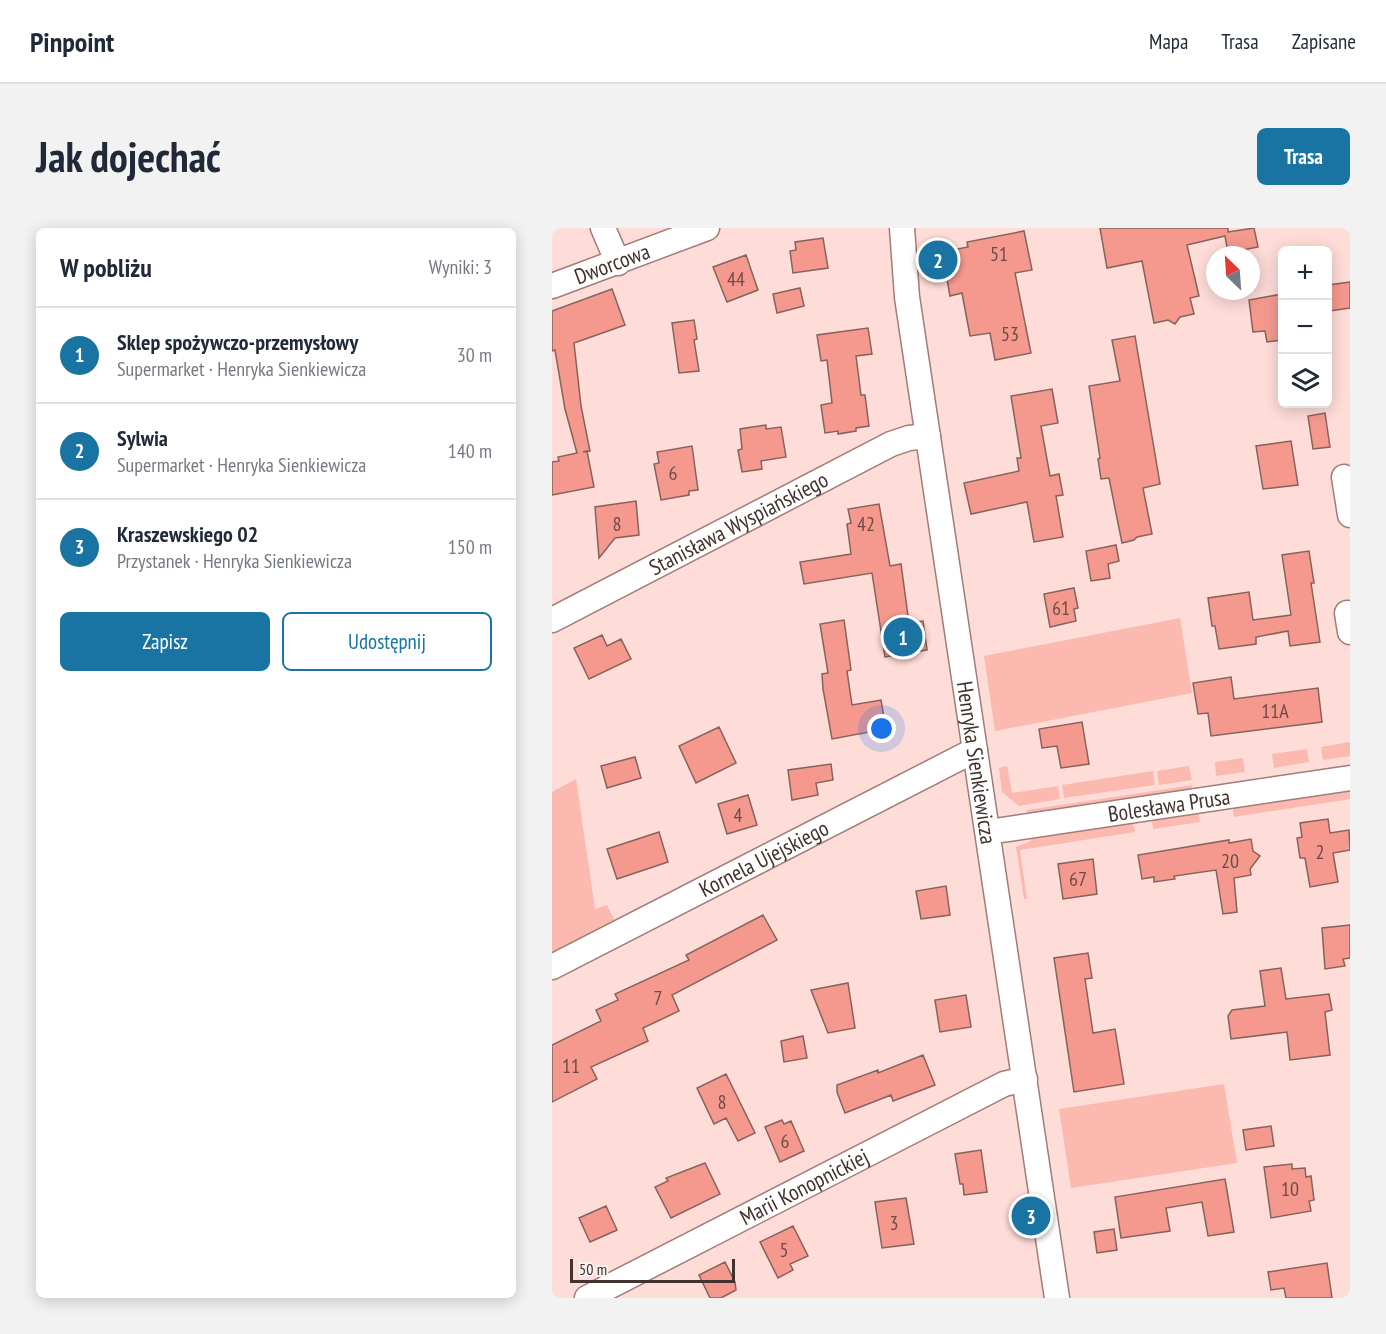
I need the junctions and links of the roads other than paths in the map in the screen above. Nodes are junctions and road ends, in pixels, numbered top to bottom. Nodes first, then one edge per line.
1 (603, 228) edge
2 (707, 228) edge
3 (902, 228) edge
4 (618, 263) junction
5 (552, 286) edge
6 (928, 436) junction
7 (1344, 477) dead end
8 (1350, 515) edge
9 (552, 620) edge
10 (975, 750) junction
11 (1350, 778) edge
12 (988, 832) junction
13 (552, 967) edge
14 (1025, 1079) junction
15 (587, 1298) edge
16 (1057, 1298) edge

1 - 4 street
2 - 4 street, Dworcowa
3 - 6 street, Henryka Sienkiewicza
4 - 5 street, Dworcowa
6 - 9 street, Stanisława Wyspiańskiego
6 - 10 street, Henryka Sienkiewicza
7 - 8 street
10 - 12 street, Henryka Sienkiewicza
10 - 13 street, Kornela Ujejskiego
11 - 12 street, Bolesława Prusa
12 - 14 street, Henryka Sienkiewicza
14 - 15 street, Marii Konopnickiej
14 - 16 street, Henryka Sienkiewicza

